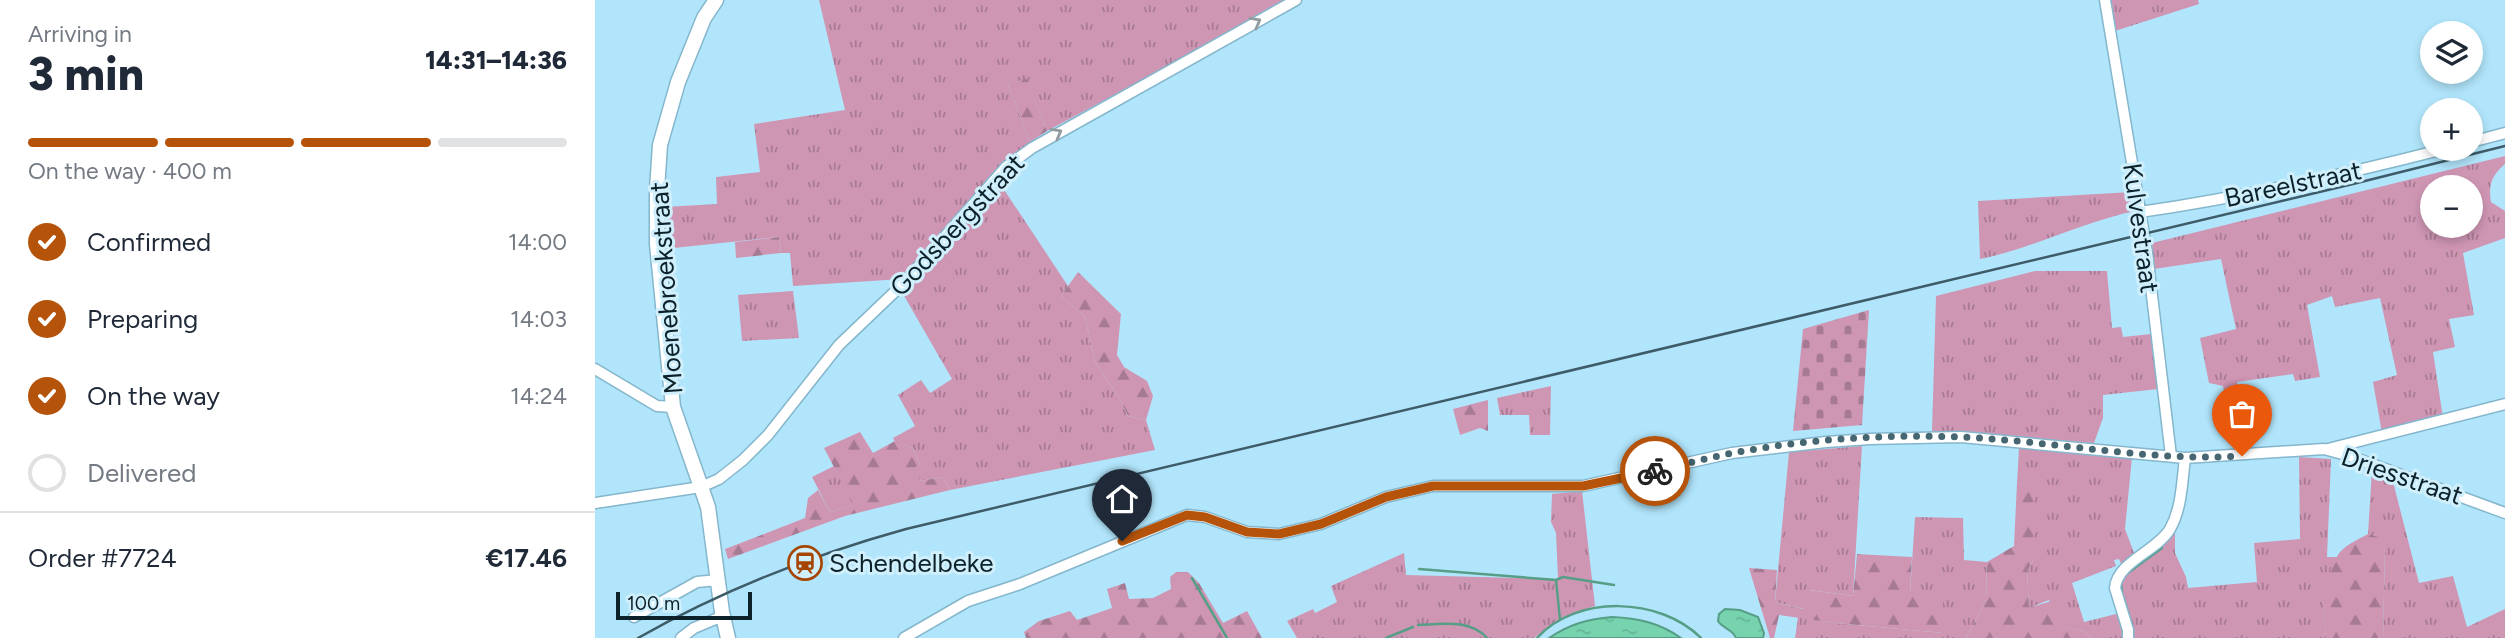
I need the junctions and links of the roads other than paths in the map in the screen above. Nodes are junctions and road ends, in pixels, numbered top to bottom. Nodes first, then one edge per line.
1 (716, 0) edge
2 (1296, 0) edge
3 (2105, 0) edge
4 (2505, 133) edge
5 (2483, 139) edge
6 (2420, 155) edge
7 (2140, 212) junction
8 (595, 369) edge
9 (2505, 404) edge
10 (673, 407) junction
11 (2324, 449) junction
12 (2171, 456) junction
13 (2185, 458) junction
14 (701, 487) junction
15 (595, 503) edge
16 (2505, 513) edge
17 (718, 580) junction
18 (723, 616) junction
19 (633, 617) dead end
20 (681, 638) edge
21 (728, 638) edge
22 (904, 638) edge
23 (2128, 638) edge

1 - 10 street, Moenebroekstraat
14 -> 2 street, Godsbergstraat
3 - 7 street, Kulvestraat
4 - 5 street
6 - 7 street, Bareelstraat
7 - 12 street, Kulvestraat
8 - 10 street
9 - 11 street
10 - 14 street, Moenebroekstraat
11 - 13 street, Driesstraat
11 - 16 street, Driesstraat
12 - 13 street, Driesstraat
12 - 22 street, Driesstraat
13 - 23 street
14 - 15 street
14 - 17 street, Moenebroekstraat
17 - 18 street, Moenebroekstraat
17 - 19 street
18 - 20 street
18 - 21 street, Moenebroekstraat

